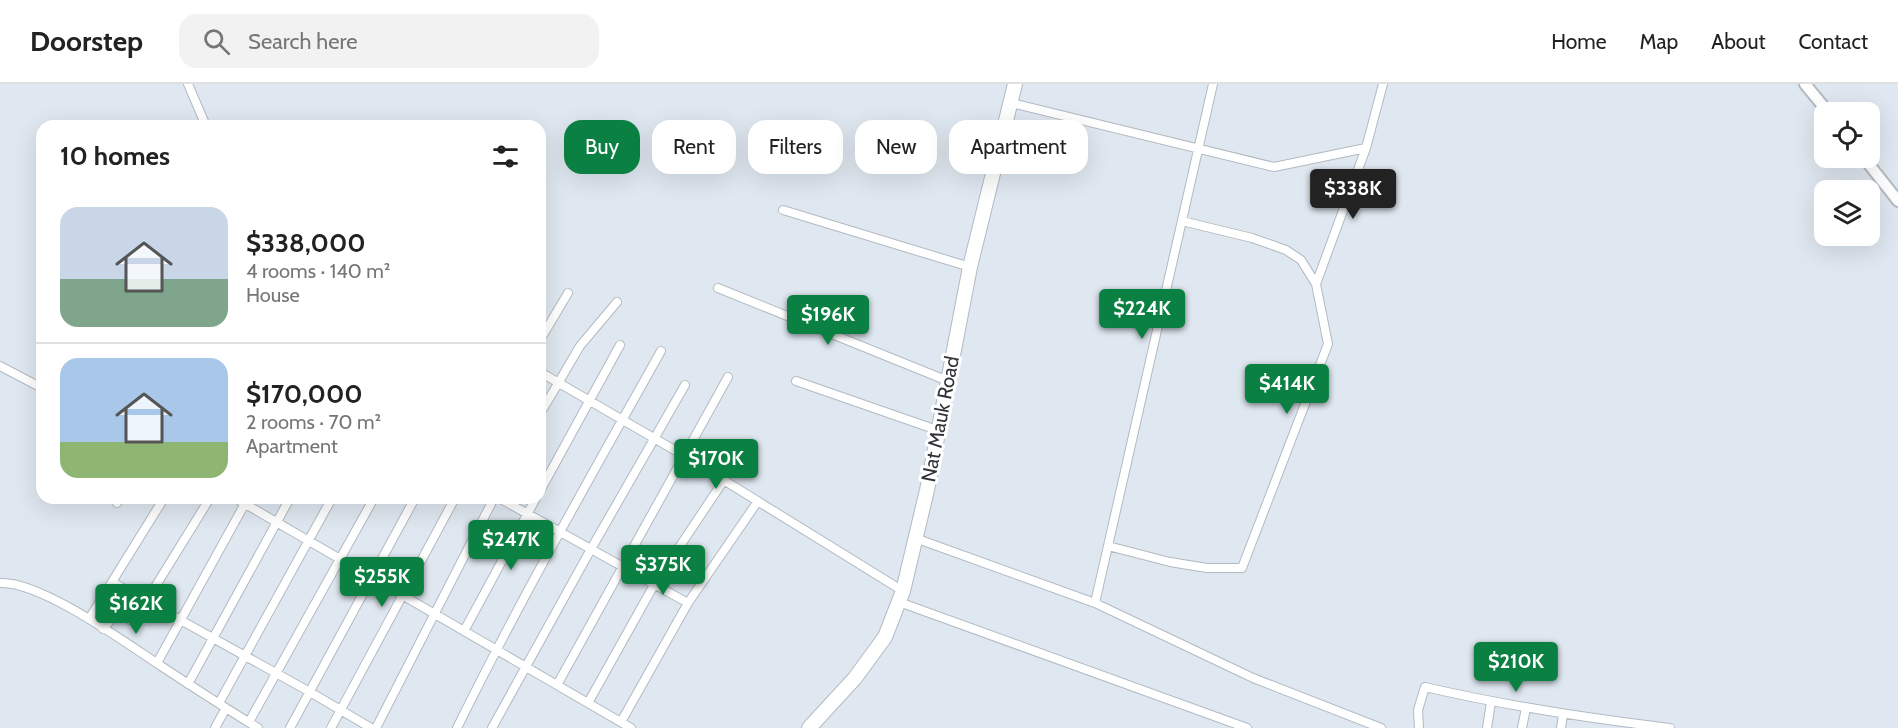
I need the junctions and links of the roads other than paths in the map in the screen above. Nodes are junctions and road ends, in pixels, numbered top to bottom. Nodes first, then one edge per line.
1 (188, 84) edge
2 (1015, 84) edge
3 (1214, 84) edge
4 (1383, 84) edge
5 (1805, 84) edge
6 (1820, 102) edge
7 (1011, 103) junction
8 (203, 120) edge
9 (1199, 148) junction
10 (1366, 148) junction
11 (1872, 168) edge
12 (1898, 201) edge
13 (783, 210) dead end
14 (1182, 221) junction
15 (970, 267) junction
16 (1316, 284) junction
17 (718, 288) dead end
18 (568, 293) dead end
19 (617, 302) dead end
20 (546, 330) edge
21 (620, 345) dead end
22 (661, 351) dead end
23 (0, 366) edge
24 (546, 376) edge
25 (728, 378) dead end
26 (796, 381) dead end
27 (948, 381) junction
28 (557, 382) junction
29 (36, 385) edge
30 (685, 385) dead end
31 (589, 401) junction
32 (546, 403) edge
33 (623, 420) junction
34 (937, 430) junction
35 (655, 438) junction
36 (684, 455) junction
37 (546, 480) edge
38 (723, 480) junction
39 (758, 501) junction
40 (160, 504) edge
41 (206, 504) edge
42 (245, 504) edge
43 (251, 504) edge
44 (286, 504) edge
45 (329, 504) edge
46 (371, 504) edge
47 (412, 504) edge
48 (451, 504) edge
49 (491, 504) edge
50 (510, 504) edge
51 (533, 504) edge
52 (528, 514) junction
53 (276, 522) junction
54 (559, 532) junction
55 (915, 538) junction
56 (309, 541) junction
57 (1108, 546) junction
58 (591, 549) junction
59 (340, 559) junction
60 (622, 567) junction
61 (371, 577) junction
62 (112, 582) junction
63 (0, 584) edge
64 (654, 585) junction
65 (403, 596) junction
66 (901, 597) junction
67 (148, 602) junction
68 (688, 603) junction
69 (1095, 603) junction
70 (435, 614) junction
71 (89, 620) junction
72 (181, 620) junction
73 (103, 629) junction
74 (464, 631) junction
75 (213, 638) junction
76 (496, 649) junction
77 (245, 656) junction
78 (156, 663) junction
79 (527, 667) junction
80 (276, 673) junction
81 (188, 684) junction
82 (557, 685) junction
83 (310, 692) junction
84 (1491, 702) junction
85 (588, 703) junction
86 (222, 706) junction
87 (1526, 708) junction
88 (340, 711) junction
89 (1563, 715) junction
90 (249, 722) junction
91 (621, 722) junction
92 (1638, 726) edge
93 (215, 728) edge
94 (258, 728) edge
95 (290, 728) edge
96 (331, 728) edge
97 (371, 728) edge
98 (376, 728) edge
99 (457, 728) edge
100 (492, 728) edge
101 (632, 728) edge
102 (809, 728) edge
103 (1247, 728) edge
104 (1382, 728) edge
105 (1419, 728) edge
106 (1487, 728) edge
107 (1522, 728) edge
108 (1561, 728) edge
109 (1670, 728) edge

1 - 8 street
2 - 7 highway, Nat Mauk Road
3 - 9 street
4 - 10 street
5 - 6 street
7 - 9 street
7 - 15 highway, Nat Mauk Road
9 - 10 street
9 - 14 street
10 - 16 street
11 - 12 street
13 - 15 street
14 - 16 street
14 - 57 street
15 - 27 highway, Nat Mauk Road
16 - 57 street
17 - 27 street
18 - 20 street
19 - 28 street
21 - 31 street
22 - 33 street
23 - 29 street
24 - 28 street
25 - 36 street
26 - 34 street
27 - 34 highway, Nat Mauk Road
28 - 31 street
28 - 32 street
30 - 35 street
31 - 33 street
31 - 37 street
33 - 35 street
33 - 54 street
34 - 55 highway, Nat Mauk Road
35 - 36 street
35 - 58 street
36 - 38 street
36 - 60 street
38 - 39 street
38 - 64 street
39 - 66 street
39 - 68 street
40 - 62 street
41 - 67 street
42 - 72 street
43 - 53 street
44 - 53 street
45 - 56 street
46 - 59 street
47 - 61 street
48 - 65 street
49 - 70 street
50 - 52 street
51 - 52 street
52 - 54 street
52 - 74 street
53 - 56 street
53 - 75 street
54 - 58 street
54 - 76 street
55 - 66 highway, Nat Mauk Road
55 - 69 street
56 - 59 street
56 - 77 street
57 - 69 street
58 - 60 street
58 - 79 street
59 - 61 street
59 - 80 street
60 - 64 street
60 - 82 street
61 - 65 street
61 - 83 street
62 - 67 street
62 - 71 street
63 - 71 street
64 - 68 street
64 - 85 street
65 - 70 street
65 - 88 street
66 - 102 highway, Nat Mauk Road
66 - 103 street
67 - 72 street
67 - 73 street
68 - 91 street
69 - 104 street
70 - 74 street
70 - 98 street
71 - 73 street
72 - 75 street
72 - 78 street
73 - 78 street
74 - 76 street
75 - 77 street
75 - 81 street
76 - 79 street
76 - 99 street
77 - 80 street
77 - 86 street
78 - 81 street
79 - 82 street
79 - 100 street
80 - 83 street
80 - 90 street
81 - 86 street
82 - 85 street
83 - 88 street
83 - 95 street
84 - 87 street
84 - 105 street
84 - 106 street
85 - 91 street
86 - 90 street
86 - 93 street
87 - 89 street
87 - 107 street
88 - 96 street
88 - 97 street
89 - 92 street
89 - 108 street
90 - 94 street
91 - 101 street
92 - 109 street

